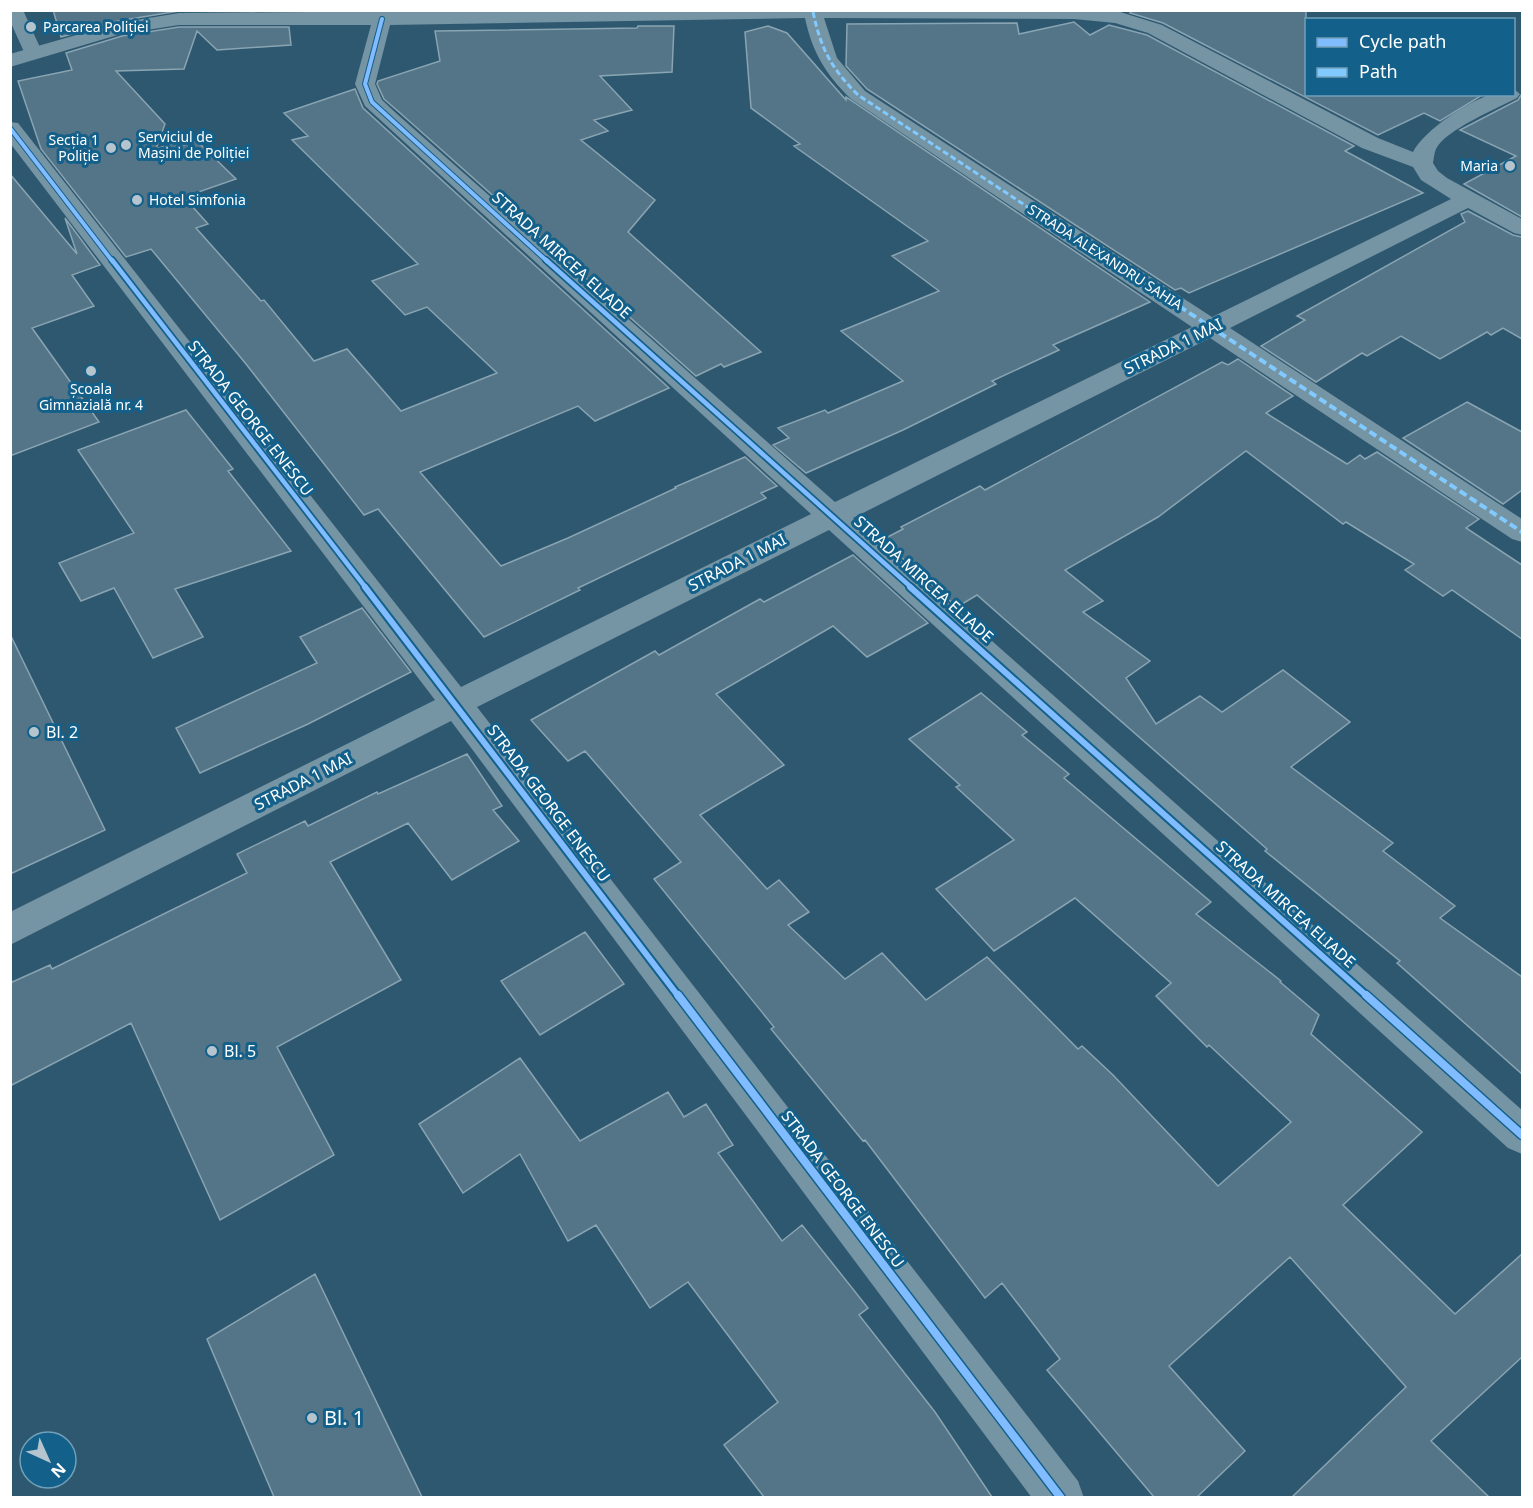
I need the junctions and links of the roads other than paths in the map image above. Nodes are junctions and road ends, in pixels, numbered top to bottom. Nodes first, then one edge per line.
1 (14, 10) edge
2 (813, 12) junction
3 (382, 19) junction
4 (34, 54) junction
5 (10, 61) edge
6 (1508, 96) edge
7 (10, 128) edge
8 (1422, 163) junction
9 (1467, 200) junction
10 (1522, 228) edge
11 (1211, 327) junction
12 (832, 515) junction
13 (1522, 532) edge
14 (455, 704) junction
15 (10, 930) edge
16 (1522, 1135) edge
17 (1061, 1497) edge

1 - 4 lane
2 - 3 street
2 - 8 street
2 - 11 street, STRADA ALEXANDRU SAHIA
3 - 4 street
3 - 12 street, STRADA MIRCEA ELIADE
4 - 5 street
6 - 8 street
7 - 14 street, STRADA GEORGE ENESCU
8 - 9 street
9 - 10 street
9 - 11 street, STRADA 1 MAI
11 - 12 street, STRADA 1 MAI
11 - 13 street, STRADA ALEXANDRU SAHIA
12 - 14 street, STRADA 1 MAI
12 - 16 street, STRADA MIRCEA ELIADE
14 - 15 street, STRADA 1 MAI
14 - 17 street, STRADA GEORGE ENESCU

